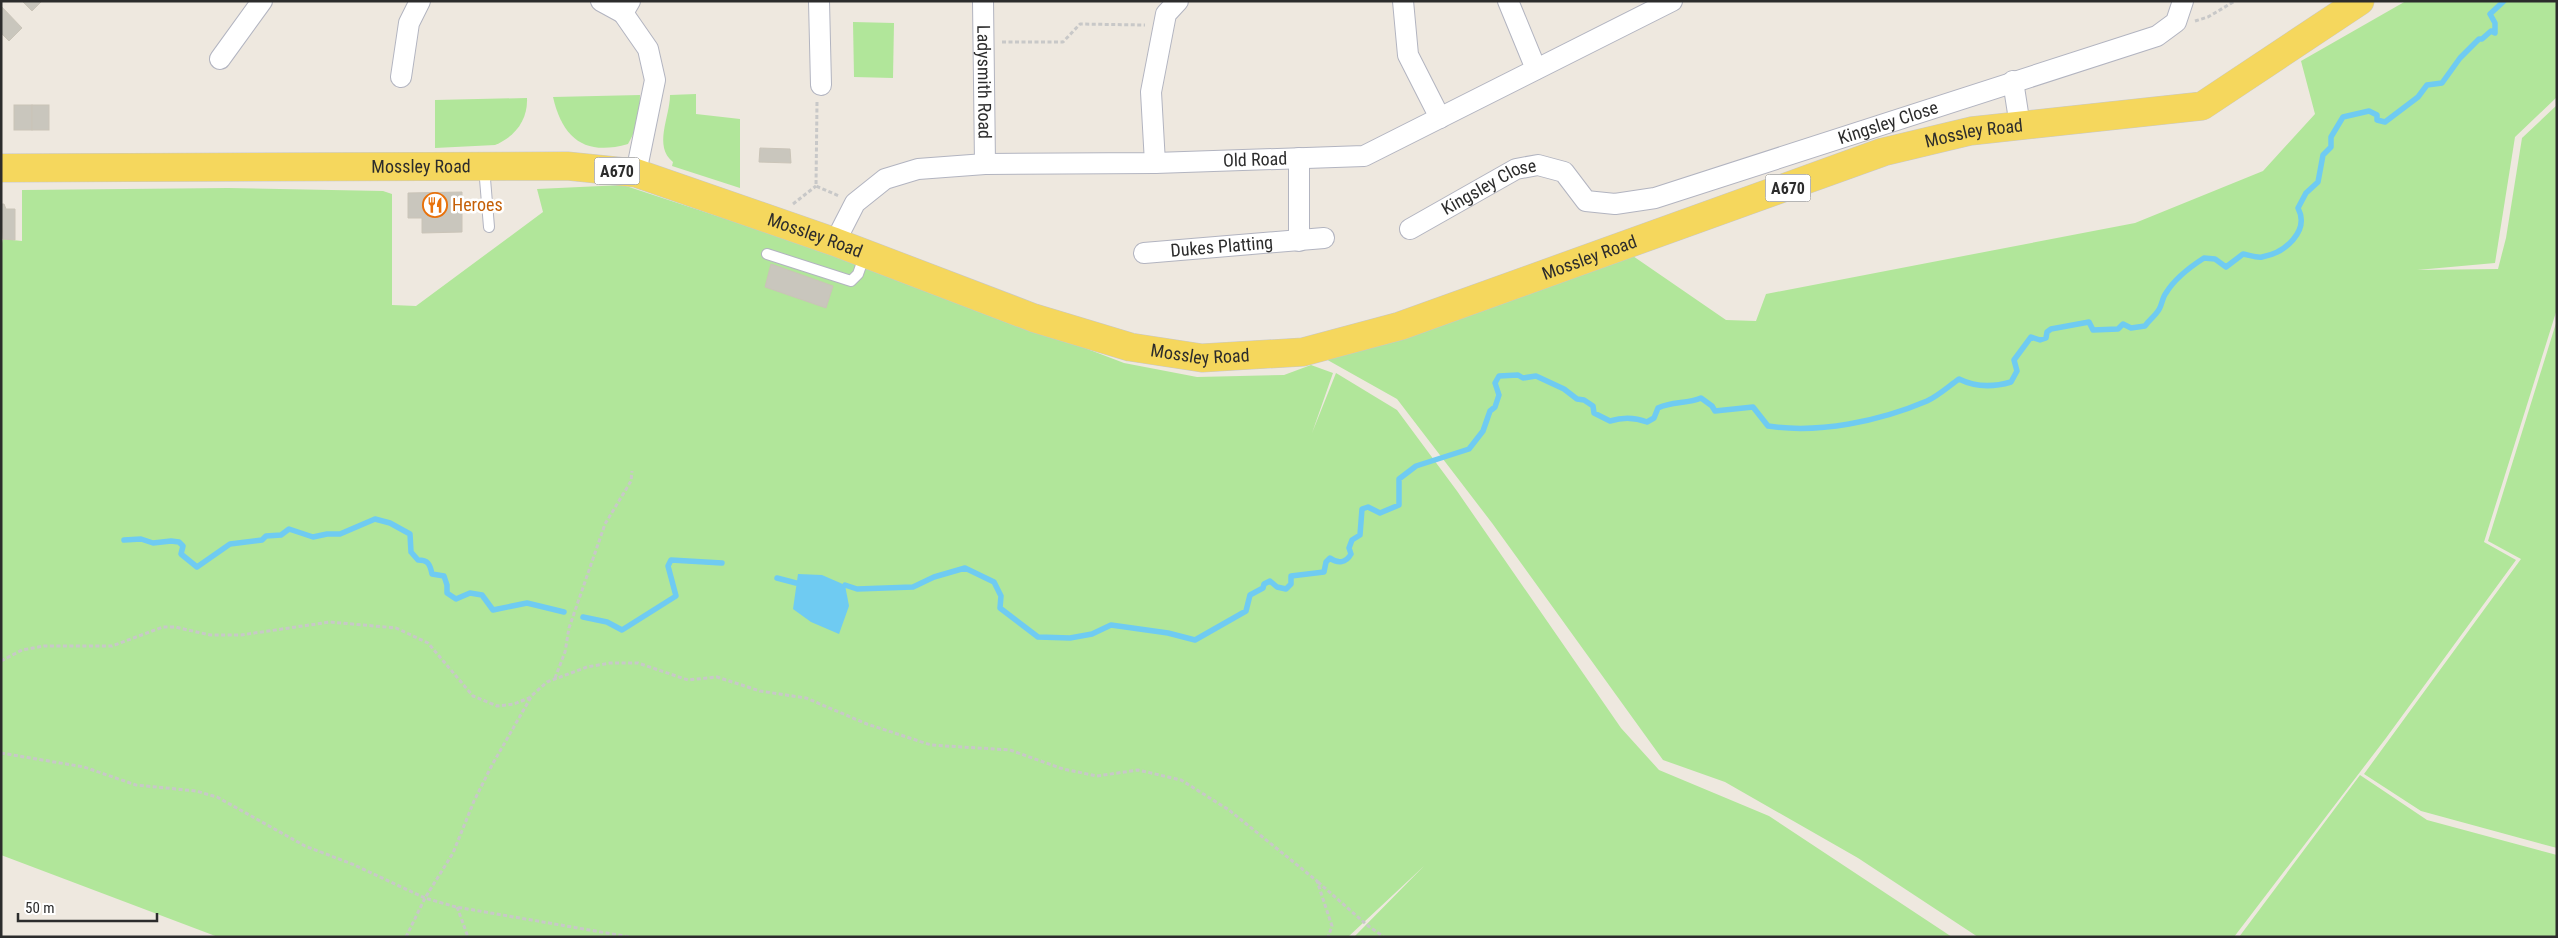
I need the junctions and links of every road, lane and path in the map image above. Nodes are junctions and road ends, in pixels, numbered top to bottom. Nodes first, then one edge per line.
1 (262, 1) edge
2 (420, 1) edge
3 (601, 1) edge
4 (819, 1) edge
5 (983, 1) edge
6 (1178, 1) edge
7 (1403, 1) edge
8 (1508, 1) edge
9 (1672, 1) edge
10 (2183, 1) edge
11 (2235, 1) edge
12 (2360, 1) edge
13 (626, 7) edge
14 (2176, 22) junction
15 (1164, 25) junction
16 (984, 42) junction
17 (220, 59) dead end
18 (1536, 70) junction
19 (401, 77) dead end
20 (2013, 81) junction
21 (821, 85) joint
22 (1440, 118) junction
23 (2020, 126) junction
24 (1299, 158) junction
25 (1155, 163) junction
26 (985, 164) junction
27 (484, 166) junction
28 (1, 168) edge
29 (1734, 171) junction
30 (636, 173) junction
31 (855, 203) junction
32 (1744, 204) junction
33 (489, 227) dead end
34 (1410, 229) dead end
35 (1324, 238) dead end
36 (1299, 241) junction
37 (835, 242) junction
38 (865, 253) junction
39 (767, 254) dead end
40 (1144, 254) dead end
41 (632, 471) dead end
42 (1, 661) edge
43 (555, 679) junction
44 (533, 694) junction
45 (1, 752) edge
46 (1317, 881) junction
47 (425, 898) junction
48 (456, 906) junction
49 (406, 937) edge
50 (468, 937) edge
51 (630, 937) edge
52 (1328, 937) edge
53 (1384, 937) edge

1 - 17 street
2 - 19 street
3 - 13 street
4 - 21 street
5 - 16 street, Ladysmith Road
6 - 15 street
7 - 22 street
8 - 18 street
9 - 18 street, Old Road
10 - 14 street
11 - 14 path
12 - 23 main road, Mossley Road / A670
13 - 30 street
14 - 20 street, Kingsley Close
15 - 16 path
15 - 25 street
16 - 26 street, Ladysmith Road
18 - 22 street, Old Road
20 - 23 street
20 - 29 street, Kingsley Close
21 - 31 path
22 - 24 street, Old Road
23 - 32 main road, Mossley Road / A670
24 - 25 street, Old Road
24 - 36 street, Dukes Platting
25 - 26 street, Old Road
26 - 31 street, Old Road
27 - 28 main road, Mossley Road / A670
27 - 30 main road, Mossley Road / A670
27 - 33 lane
29 - 32 street
29 - 34 street, Kingsley Close
30 - 37 main road, Mossley Road / A670
31 - 37 street, Old Road
32 - 38 main road, Mossley Road / A670
35 - 36 street, Dukes Platting
36 - 40 street, Dukes Platting
37 - 38 main road, Mossley Road / A670
38 - 39 lane
41 - 43 path
42 - 44 path
43 - 44 path
43 - 46 path
44 - 47 path
45 - 47 path
46 - 52 path
46 - 53 path
47 - 48 path
47 - 49 path
48 - 50 path
48 - 51 path

